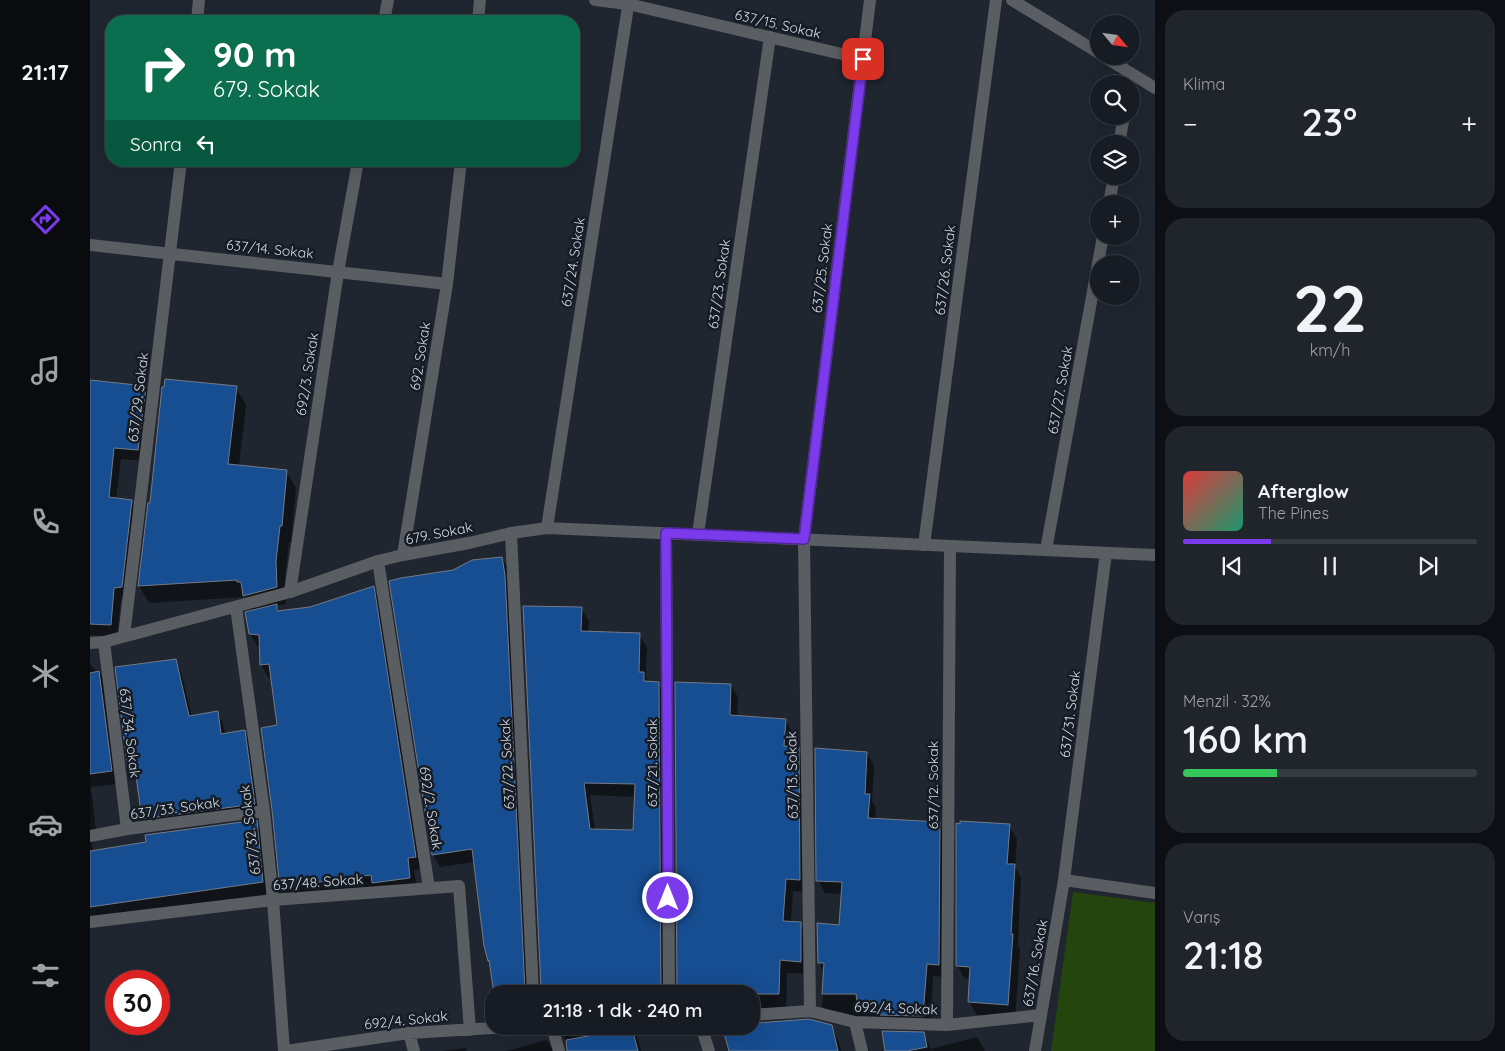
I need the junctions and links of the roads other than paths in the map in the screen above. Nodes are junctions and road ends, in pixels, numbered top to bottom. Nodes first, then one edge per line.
1 (199, 0) edge
2 (388, 0) edge
3 (480, 0) edge
4 (594, 0) edge
5 (870, 0) edge
6 (996, 0) edge
7 (1012, 0) edge
8 (629, 2) edge
9 (198, 15) edge
10 (385, 15) edge
11 (479, 15) edge
12 (770, 37) junction
13 (1090, 48) edge
14 (863, 59) junction
15 (1114, 65) edge
16 (1126, 75) edge
17 (1140, 82) edge
18 (1155, 88) edge
19 (179, 167) edge
20 (357, 167) edge
21 (461, 167) edge
22 (90, 245) edge
23 (1101, 245) edge
24 (170, 253) junction
25 (338, 272) junction
26 (447, 284) junction
27 (547, 528) junction
28 (510, 533) junction
29 (666, 533) junction
30 (698, 534) junction
31 (804, 539) junction
32 (924, 545) junction
33 (950, 546) junction
34 (1046, 550) junction
35 (1106, 553) junction
36 (403, 555) junction
37 (1155, 555) edge
38 (378, 561) junction
39 (290, 592) junction
40 (236, 608) junction
41 (124, 636) junction
42 (104, 642) junction
43 (90, 643) edge
44 (264, 811) junction
45 (127, 829) junction
46 (90, 836) edge
47 (1064, 880) junction
48 (429, 888) junction
49 (1155, 893) edge
50 (273, 900) junction
51 (90, 922) edge
52 (533, 985) edge
53 (669, 985) edge
54 (810, 1011) junction
55 (760, 1014) edge
56 (1041, 1015) junction
57 (855, 1022) junction
58 (947, 1025) junction
59 (485, 1029) edge
60 (470, 1030) junction
61 (410, 1033) junction
62 (555, 1035) edge
63 (704, 1035) edge
64 (285, 1051) edge
65 (414, 1051) edge
66 (559, 1051) edge
67 (709, 1051) edge
68 (862, 1051) edge
69 (1035, 1051) edge

1 - 9 street
2 - 10 street
3 - 11 street
4 - 8 street, 637/15. Sokak
5 - 14 street, 637/25. Sokak
6 - 32 street, 637/26. Sokak
7 - 13 street
8 - 12 street, 637/15. Sokak
8 - 27 street, 637/24. Sokak
12 - 14 street, 637/15. Sokak
12 - 30 street, 637/23. Sokak
14 - 31 street, 637/25. Sokak
15 - 16 street
17 - 18 street
19 - 24 street, 637/29. Sokak
20 - 25 street, 692/3. Sokak
21 - 26 street, 692. Sokak
22 - 24 street, 637/14. Sokak
23 - 34 street, 637/27. Sokak
24 - 25 street, 637/14. Sokak
24 - 41 street, 637/29. Sokak
25 - 26 street, 637/14. Sokak
25 - 39 street, 692/3. Sokak
26 - 36 street, 692. Sokak
27 - 28 street, 679. Sokak
27 - 29 street, 679. Sokak
28 - 36 street, 679. Sokak
28 - 52 street, 637/22. Sokak
29 - 30 street, 679. Sokak
29 - 53 street, 637/21. Sokak
30 - 31 street, 679. Sokak
31 - 32 street, 679. Sokak
31 - 54 street, 637/13. Sokak
32 - 33 street, 679. Sokak
33 - 34 street, 679. Sokak
33 - 58 street, 637/12. Sokak
34 - 35 street, 679. Sokak
35 - 37 street, 679. Sokak
35 - 47 street, 637/31. Sokak
36 - 38 street, 679. Sokak
38 - 39 street, 679. Sokak
38 - 48 street, 692/2. Sokak
39 - 40 street, 679. Sokak
40 - 41 street, 679. Sokak
40 - 44 street, 637/32. Sokak
41 - 42 street, 679. Sokak
42 - 43 street, 679. Sokak
42 - 45 street, 637/34. Sokak
44 - 45 street, 637/33. Sokak
44 - 50 street, 637/32. Sokak
45 - 46 street, 637/33. Sokak
47 - 49 street
47 - 56 street, 637/16. Sokak
48 - 50 street, 637/48. Sokak
48 - 60 street
50 - 51 street, 637/48. Sokak
50 - 64 street, 637/32. Sokak
54 - 55 street, 692/4. Sokak
54 - 57 street, 692/4. Sokak
56 - 58 street, 692/4. Sokak
56 - 69 street, 637/16. Sokak
57 - 58 street, 692/4. Sokak
57 - 68 street
59 - 60 street, 692/4. Sokak
60 - 61 street, 692/4. Sokak
61 - 64 street, 692/4. Sokak
61 - 65 street
62 - 66 street
63 - 67 street

